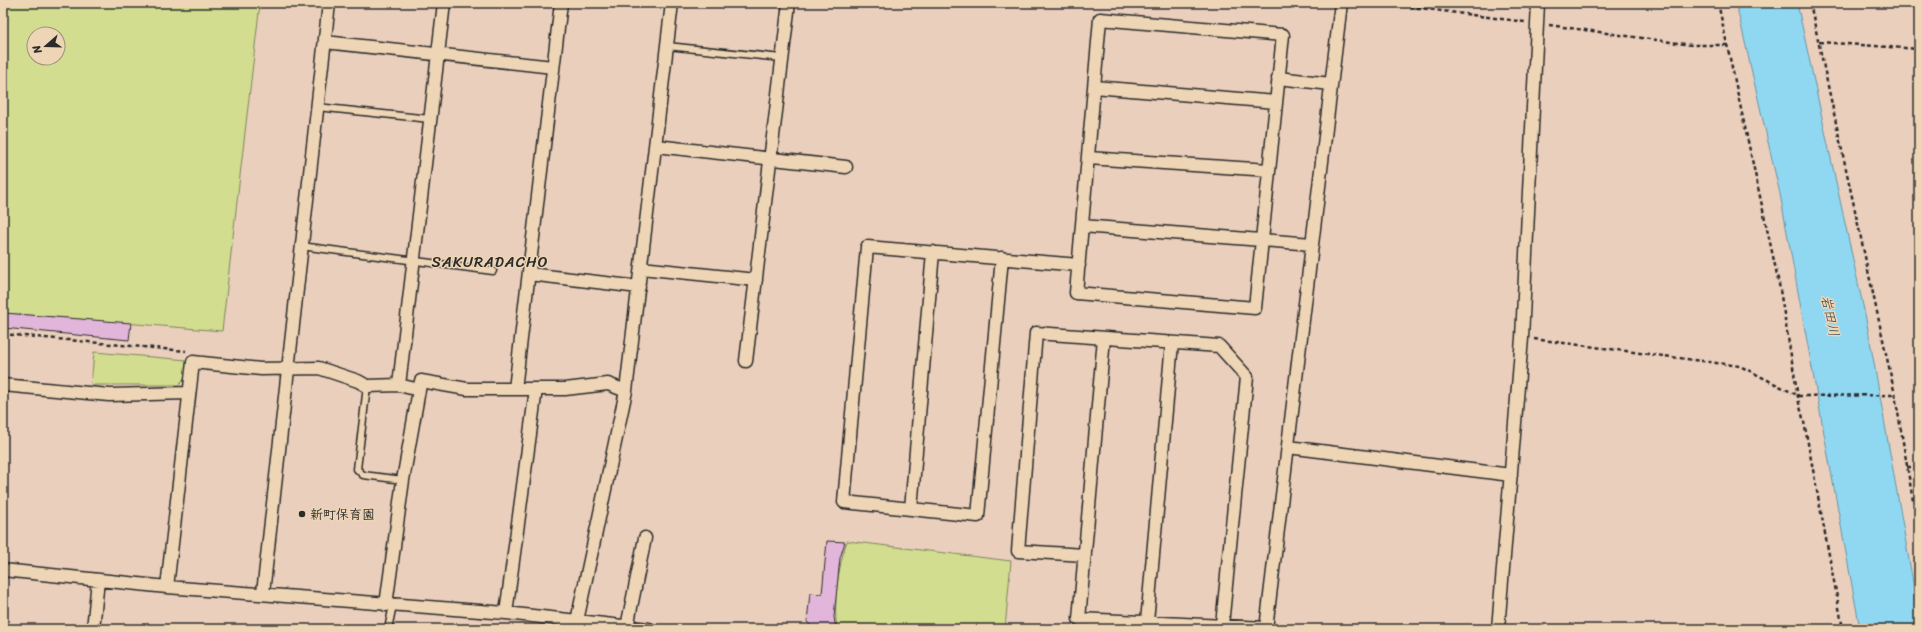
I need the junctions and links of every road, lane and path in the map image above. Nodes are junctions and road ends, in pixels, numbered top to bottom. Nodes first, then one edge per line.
1 (329, 3) edge
2 (444, 3) edge
3 (560, 3) edge
4 (672, 3) edge
5 (789, 3) edge
6 (1341, 3) edge
7 (1382, 3) edge
8 (1538, 3) edge
9 (1718, 3) edge
10 (1810, 3) edge
11 (1537, 24) junction
12 (325, 42) junction
13 (1818, 42) junction
14 (1728, 45) junction
15 (667, 46) junction
16 (1919, 48) edge
17 (438, 54) junction
18 (782, 58) junction
19 (553, 67) junction
20 (1278, 78) junction
21 (1331, 84) junction
22 (1094, 87) junction
23 (1276, 102) junction
24 (317, 107) junction
25 (430, 119) junction
26 (656, 146) junction
27 (1088, 158) junction
28 (770, 159) junction
29 (846, 167) dead end
30 (1269, 170) junction
31 (1082, 226) junction
32 (1262, 240) junction
33 (1312, 244) junction
34 (301, 246) junction
35 (933, 252) junction
36 (1002, 258) junction
37 (414, 260) junction
38 (1079, 265) junction
39 (641, 268) junction
40 (493, 271) dead end
41 (529, 274) junction
42 (756, 280) junction
43 (638, 287) junction
44 (3, 334) edge
45 (1104, 338) junction
46 (1522, 338) junction
47 (1172, 343) junction
48 (192, 352) dead end
49 (746, 361) dead end
50 (290, 370) junction
51 (3, 385) edge
52 (399, 385) junction
53 (367, 386) junction
54 (515, 389) junction
55 (536, 389) junction
56 (419, 390) junction
57 (626, 391) junction
58 (189, 393) junction
59 (1895, 395) junction
60 (1799, 396) junction
61 (1288, 447) junction
62 (1907, 467) junction
63 (1919, 467) edge
64 (1511, 475) junction
65 (403, 480) junction
66 (911, 509) junction
67 (1919, 536) edge
68 (644, 538) dead end
69 (1085, 555) junction
70 (3, 570) edge
71 (98, 580) junction
72 (167, 587) junction
73 (264, 593) junction
74 (389, 605) junction
75 (506, 613) junction
76 (1147, 622) junction
77 (577, 625) edge
78 (1222, 625) junction
79 (627, 627) junction
80 (1266, 628) edge
81 (93, 629) edge
82 (388, 629) edge
83 (649, 629) edge
84 (1498, 629) edge
85 (1843, 629) edge

1 - 12 street
2 - 17 street
3 - 19 street
4 - 15 street
5 - 18 street
6 - 21 street
7 - 11 path
8 - 11 street
9 - 14 path
10 - 13 path
11 - 14 path
11 - 46 street
12 - 17 street
12 - 24 street
13 - 16 path
13 - 59 path
14 - 60 path
15 - 18 lane
15 - 26 street
17 - 19 street
17 - 25 street
18 - 28 street
19 - 41 street
20 - 21 street
20 - 22 street
20 - 23 street
21 - 33 street
22 - 23 street
22 - 27 street
23 - 30 street
24 - 25 lane
24 - 34 street
25 - 37 street
26 - 28 street
26 - 39 street
27 - 30 street
27 - 31 street
28 - 29 street
28 - 42 street
30 - 32 street
31 - 32 street
31 - 38 street
32 - 33 street
32 - 38 street
33 - 61 street
34 - 37 lane
34 - 50 street
35 - 36 street
35 - 66 street
35 - 66 street
36 - 38 street
36 - 66 street
37 - 40 lane
37 - 52 street
39 - 42 street
39 - 43 street
41 - 43 street
41 - 54 street
42 - 49 street
43 - 57 street
44 - 48 path
45 - 47 street
45 - 69 street
45 - 69 street
46 - 60 path
46 - 64 street
47 - 76 street
47 - 78 street
50 - 53 street
50 - 58 street
50 - 73 street
51 - 58 street
52 - 53 street
52 - 56 street
53 - 65 lane
54 - 55 street
54 - 56 street
55 - 57 street
55 - 75 street
56 - 65 street
57 - 77 street
58 - 72 street
59 - 60 path
59 - 62 path
60 - 85 path
61 - 64 street
61 - 80 street
62 - 63 path
62 - 67 path
64 - 84 street
65 - 74 street
68 - 79 street
69 - 76 street
70 - 71 street
71 - 72 street
71 - 81 street
72 - 73 street
73 - 74 street
74 - 75 street
74 - 82 lane
75 - 77 street
76 - 78 street
77 - 79 street
78 - 80 street
79 - 83 street

